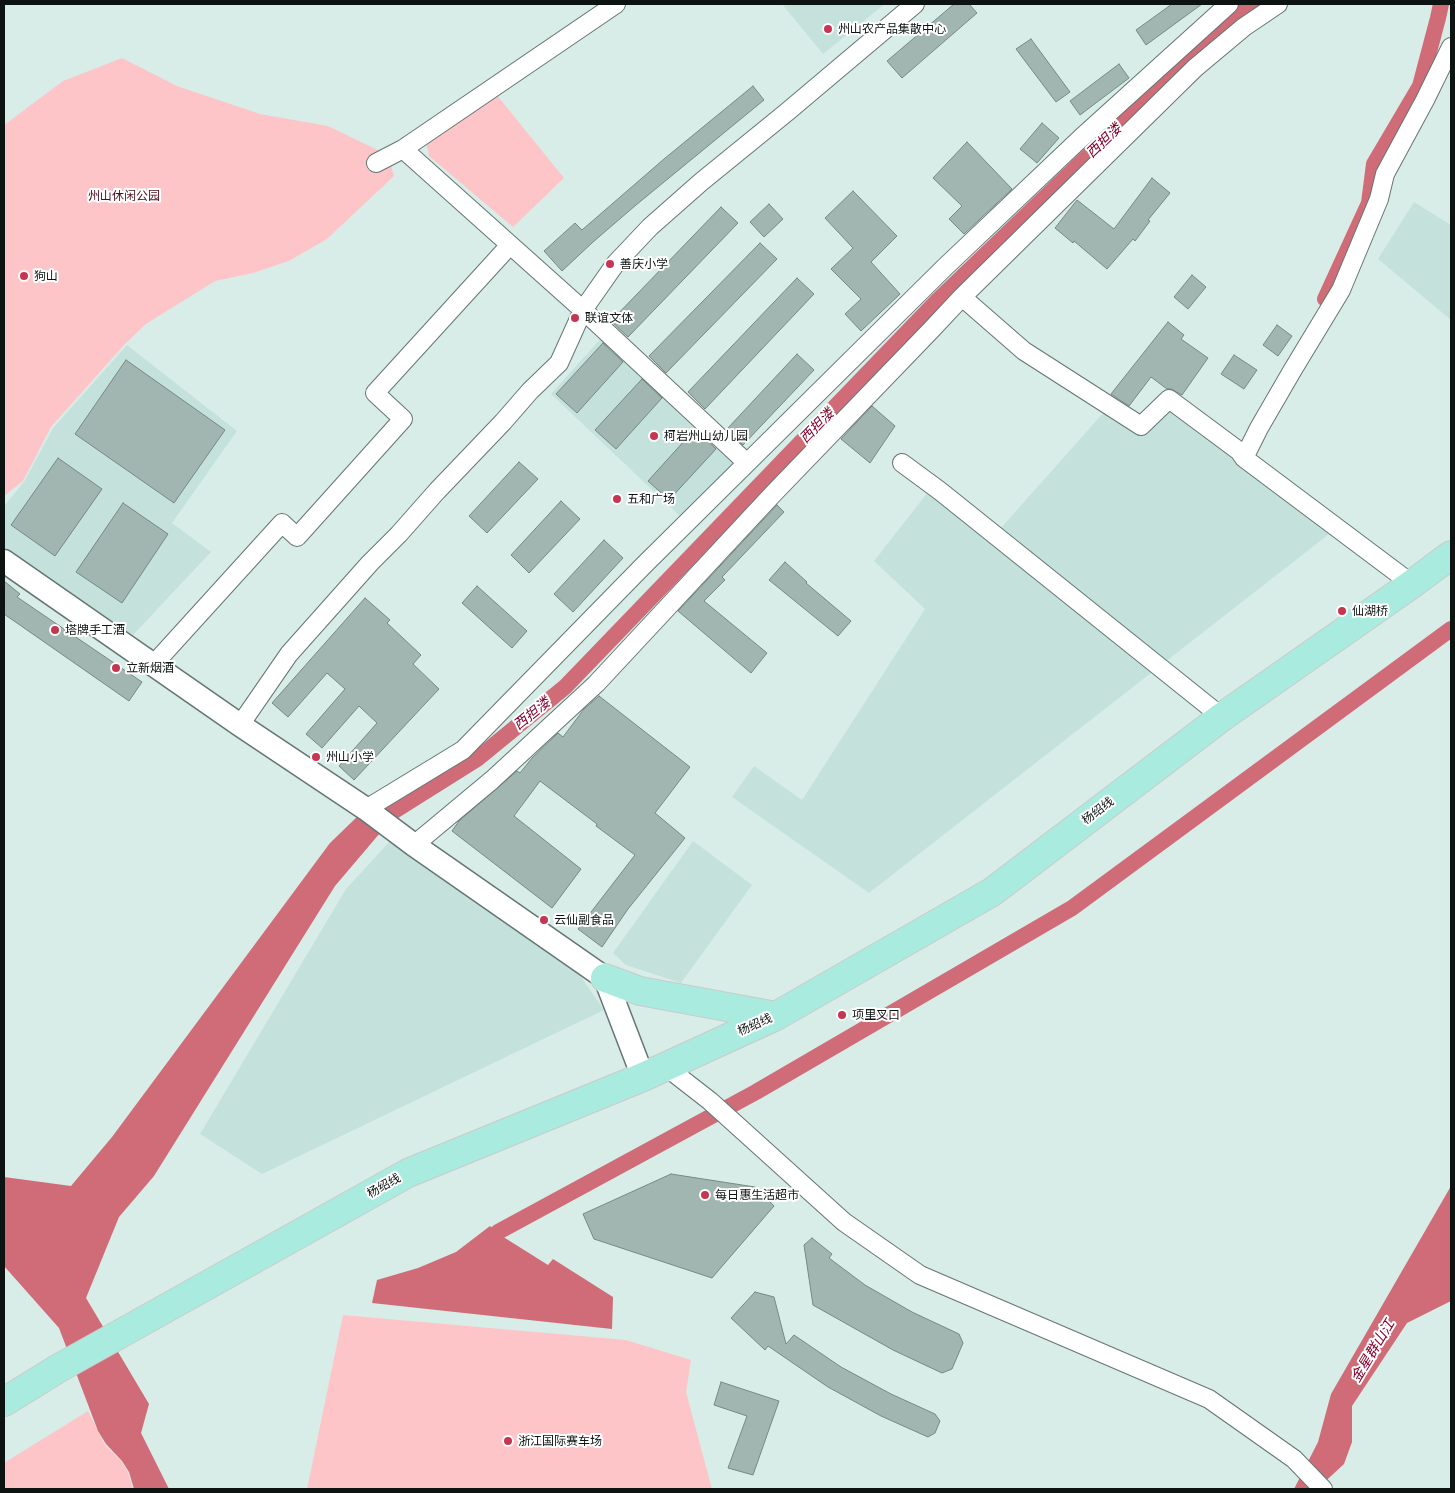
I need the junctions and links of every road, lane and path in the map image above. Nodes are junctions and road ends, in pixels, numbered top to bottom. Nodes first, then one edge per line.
1 (616, 4) edge
2 (915, 4) edge
3 (1229, 4) edge
4 (1278, 4) edge
5 (1451, 47) edge
6 (403, 149) junction
7 (376, 163) dead end
8 (510, 245) junction
9 (962, 296) junction
10 (583, 310) junction
11 (1244, 458) junction
12 (747, 463) junction
13 (902, 463) dead end
14 (1451, 554) edge
15 (4, 561) edge
16 (1412, 584) junction
17 (153, 665) junction
18 (1222, 716) junction
19 (240, 725) junction
20 (366, 809) junction
21 (414, 845) junction
22 (605, 978) junction
23 (776, 1016) junction
24 (654, 1072) junction
25 (4, 1402) edge
26 (1323, 1489) edge

1 - 6 street
2 - 10 street
3 - 12 street
4 - 9 street
5 - 11 street
6 - 7 street
6 - 8 street
8 - 10 street
8 - 17 street
9 - 11 street
9 - 21 street
10 - 12 street
10 - 19 street
11 - 16 street
12 - 20 street
13 - 18 street
14 - 16 main road, 杨绍线
15 - 17 street
16 - 18 main road, 杨绍线
17 - 19 street
18 - 23 main road, 杨绍线
19 - 20 street
20 - 21 street
21 - 22 street
22 - 23 main road
22 - 24 street
23 - 24 main road, 杨绍线
24 - 25 main road, 杨绍线
24 - 26 street

